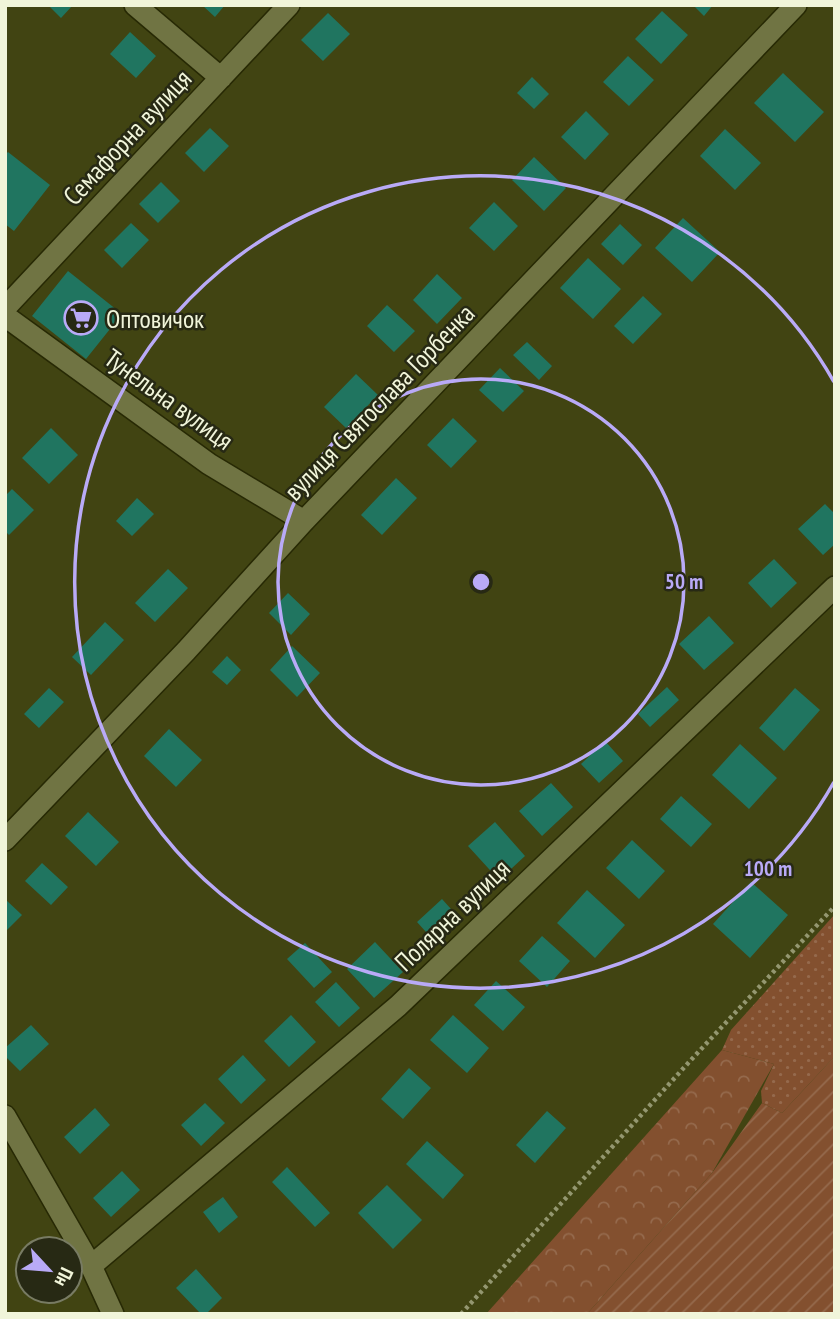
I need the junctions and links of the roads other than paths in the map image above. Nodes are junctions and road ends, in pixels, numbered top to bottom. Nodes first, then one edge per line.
1 (135, 5) edge
2 (289, 5) edge
3 (796, 5) edge
4 (221, 78) junction
5 (5, 308) edge
6 (5, 316) edge
7 (304, 521) junction
8 (835, 587) edge
9 (5, 841) edge
10 (5, 1116) edge
11 (91, 1266) junction
12 (113, 1314) edge

1 - 4 street
2 - 4 street, Семафорна вулиця
3 - 7 street, вулиця Святослава Горбенка
4 - 5 street, Семафорна вулиця
6 - 7 street, Тунельна вулиця
7 - 9 street, вулиця Святослава Горбенка
8 - 11 street, Полярна вулиця
10 - 11 street
11 - 12 street

